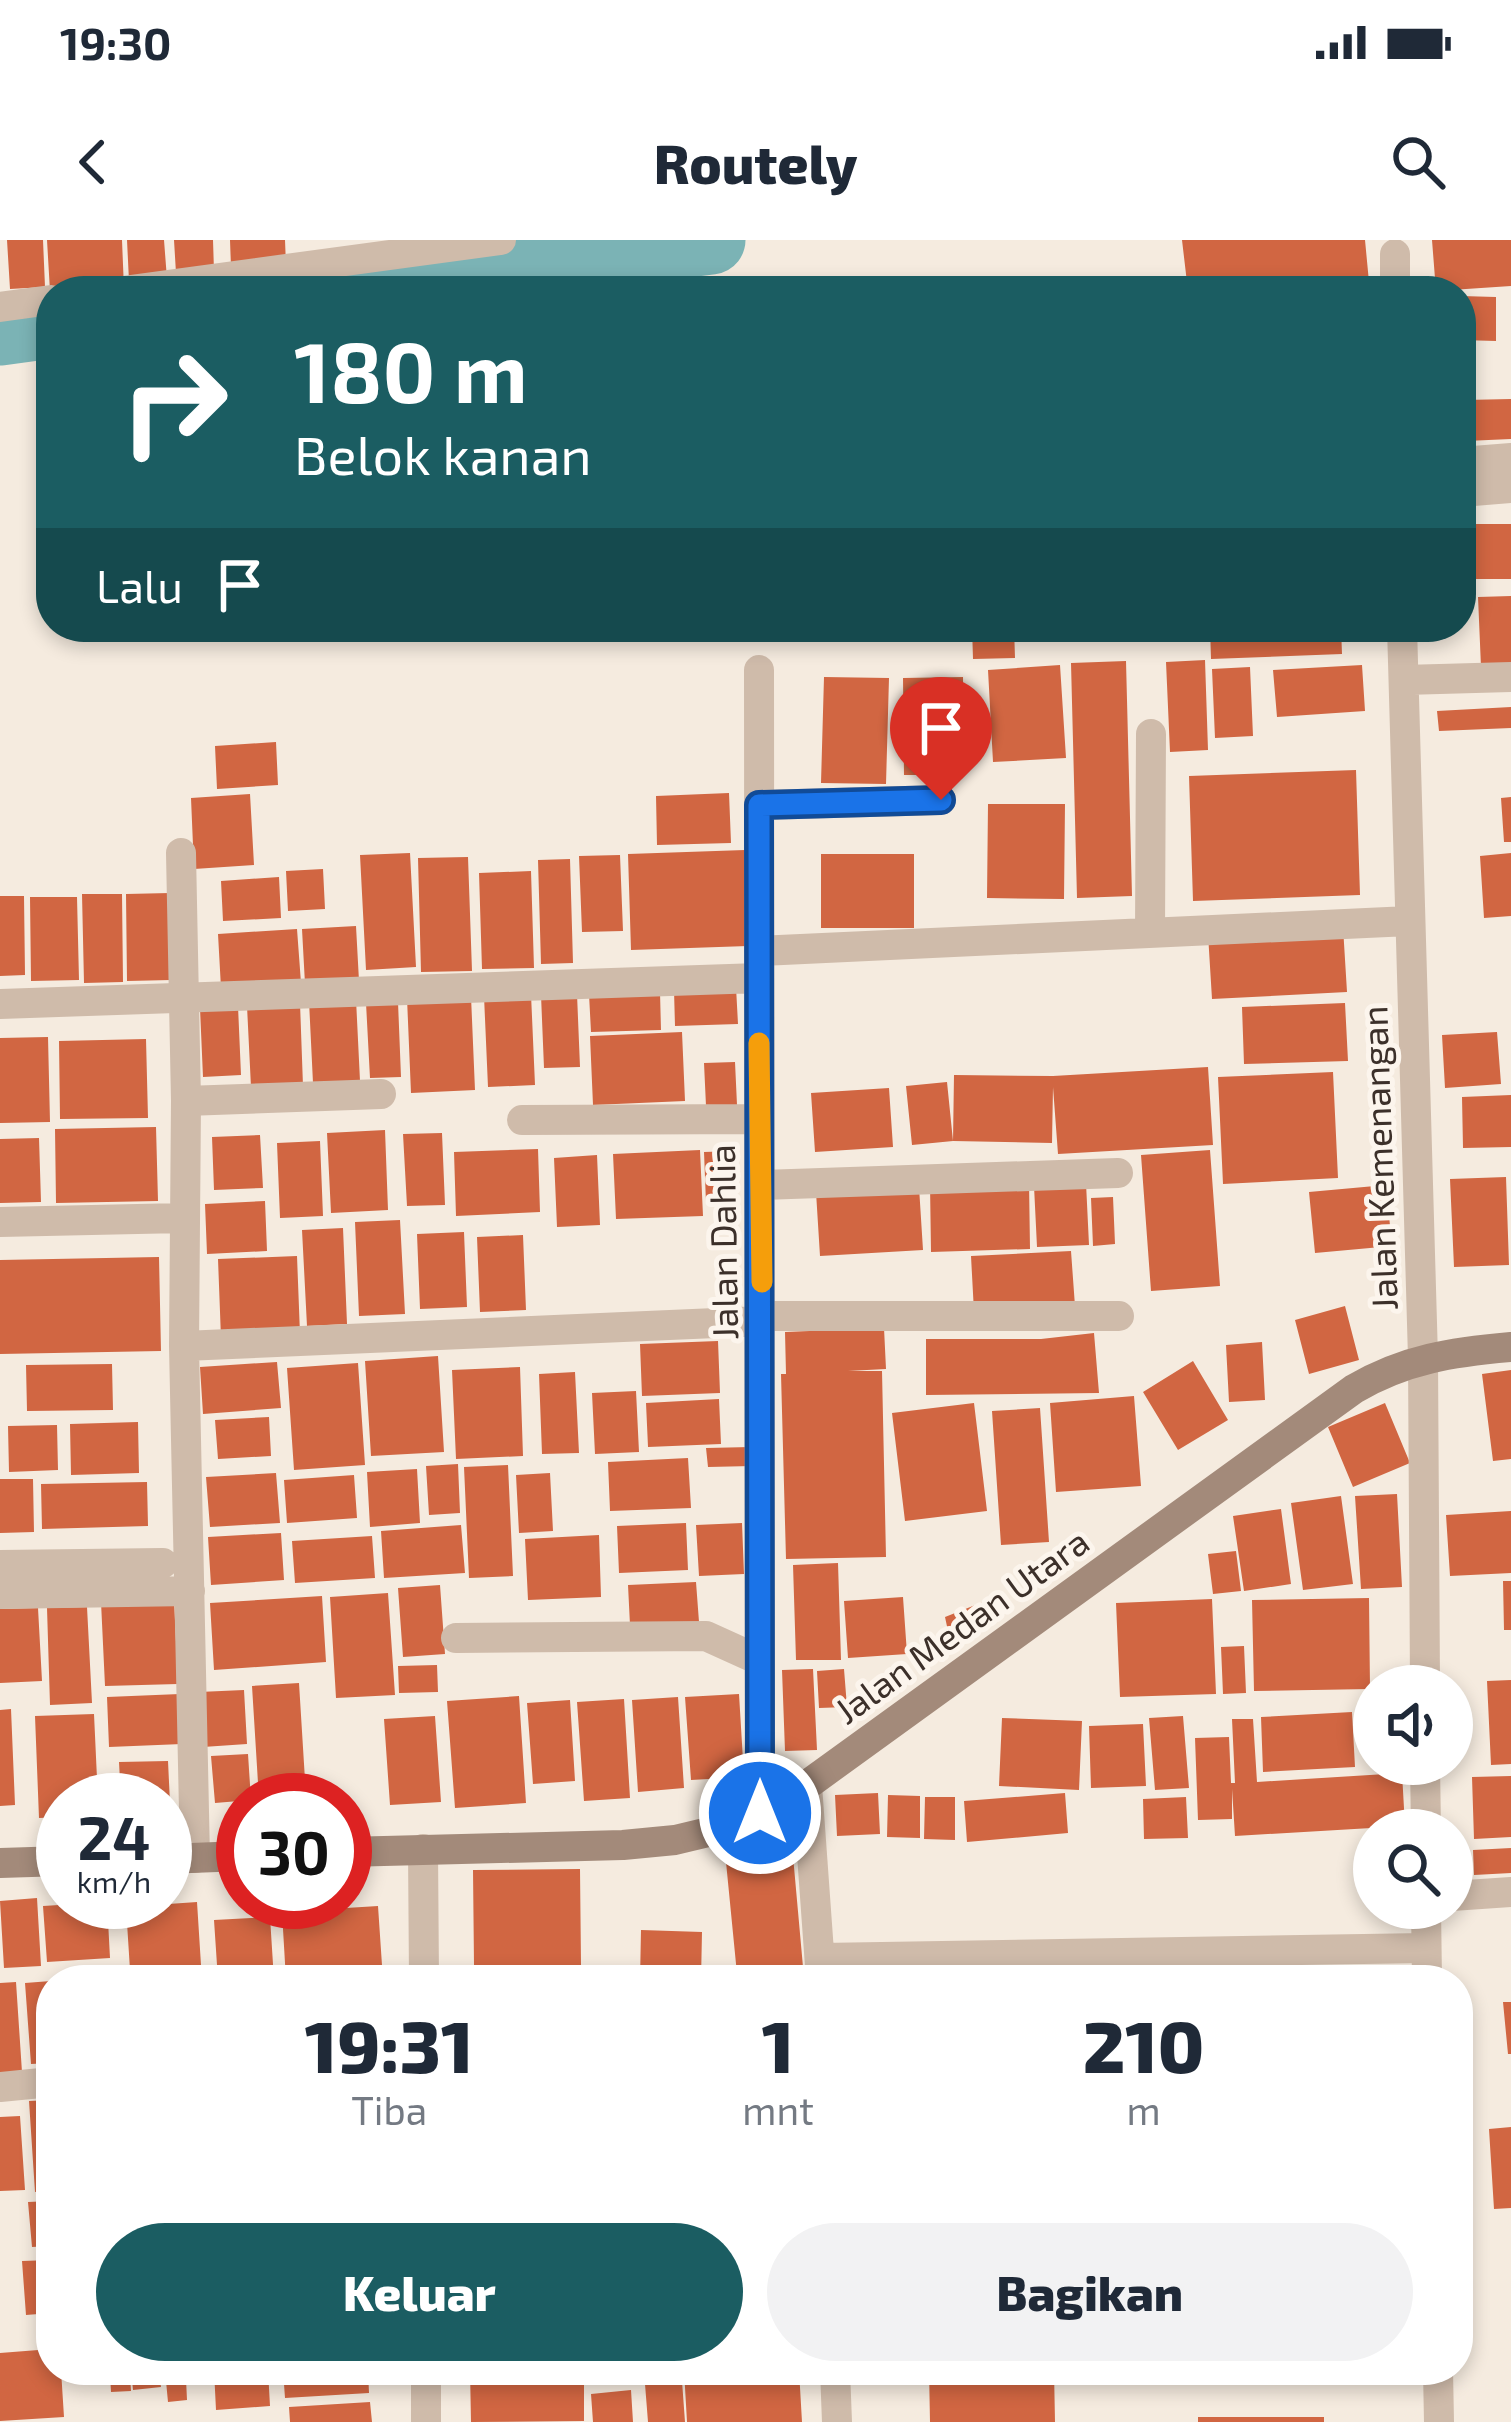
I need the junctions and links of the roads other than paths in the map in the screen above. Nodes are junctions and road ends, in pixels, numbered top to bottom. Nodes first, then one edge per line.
1 (502, 240) edge
2 (1395, 254) dead end
3 (234, 276) edge
4 (1395, 276) edge
5 (36, 302) edge
6 (0, 307) edge
7 (1511, 458) edge
8 (1476, 461) edge
9 (1511, 488) edge
10 (1476, 491) edge
11 (1403, 642) edge
12 (759, 670) dead end
13 (1511, 677) edge
14 (1404, 680) junction
15 (1151, 734) dead end
16 (941, 800) dead end
17 (759, 805) junction
18 (181, 853) dead end
19 (1409, 921) junction
20 (1150, 933) junction
21 (759, 965) junction
22 (185, 997) junction
23 (0, 1004) edge
24 (382, 1094) dead end
25 (186, 1101) junction
26 (759, 1119) junction
27 (521, 1120) dead end
28 (1118, 1173) dead end
29 (760, 1186) junction
30 (183, 1218) junction
31 (0, 1222) edge
32 (1119, 1316) dead end
33 (762, 1318) junction
34 (184, 1346) junction
35 (1511, 1347) edge
36 (1423, 1358) junction
37 (163, 1562) dead end
38 (0, 1565) edge
39 (190, 1592) junction
40 (0, 1594) edge
41 (456, 1638) dead end
42 (759, 1660) junction
43 (1425, 1665) edge
44 (183, 1773) edge
45 (807, 1785) junction
46 (760, 1813) junction
47 (423, 1849) junction
48 (372, 1851) edge
49 (36, 1861) edge
50 (0, 1862) edge
51 (1511, 1892) edge
52 (1473, 1895) edge
53 (1425, 1929) edge
54 (1425, 1948) junction
55 (424, 1965) edge
56 (821, 1965) edge
57 (936, 1965) edge
58 (1426, 1965) edge
59 (36, 2083) edge
60 (0, 2086) edge
61 (426, 2385) edge
62 (836, 2385) edge
63 (1438, 2385) edge
64 (426, 2422) edge
65 (837, 2422) edge
66 (1438, 2422) edge

1 - 3 street
2 - 4 street
5 - 6 street
7 - 8 street
9 - 10 street
11 - 14 street, Jalan Kemenangan
12 - 17 street, Jalan Dahlia
13 - 14 street
14 - 19 street, Jalan Kemenangan
15 - 20 street
16 - 17 street
17 - 21 street, Jalan Dahlia
18 - 22 street
19 - 20 street
19 - 36 street, Jalan Kemenangan
20 - 21 street
21 - 22 street
21 - 26 street, Jalan Dahlia
22 - 23 street
22 - 25 street
24 - 25 street
25 - 30 street
26 - 27 street
26 - 29 street, Jalan Dahlia
28 - 29 street
29 - 33 street, Jalan Dahlia
30 - 31 street
30 - 34 street
32 - 33 street
33 - 34 street
33 - 42 street, Jalan Dahlia
34 - 39 street
35 - 36 street, Jalan Medan Utara
36 - 43 street, Jalan Kemenangan
36 - 45 street, Jalan Medan Utara
37 - 38 street
39 - 40 street
39 - 44 street
41 - 42 street
42 - 46 street, Jalan Dahlia
45 - 46 street, Jalan Medan Utara
45 - 56 street
46 - 47 street, Jalan Medan Utara
47 - 48 street, Jalan Medan Utara
47 - 55 street
49 - 50 street
51 - 52 street
53 - 54 street
54 - 57 street
54 - 58 street
59 - 60 street
61 - 64 street
62 - 65 street
63 - 66 street

